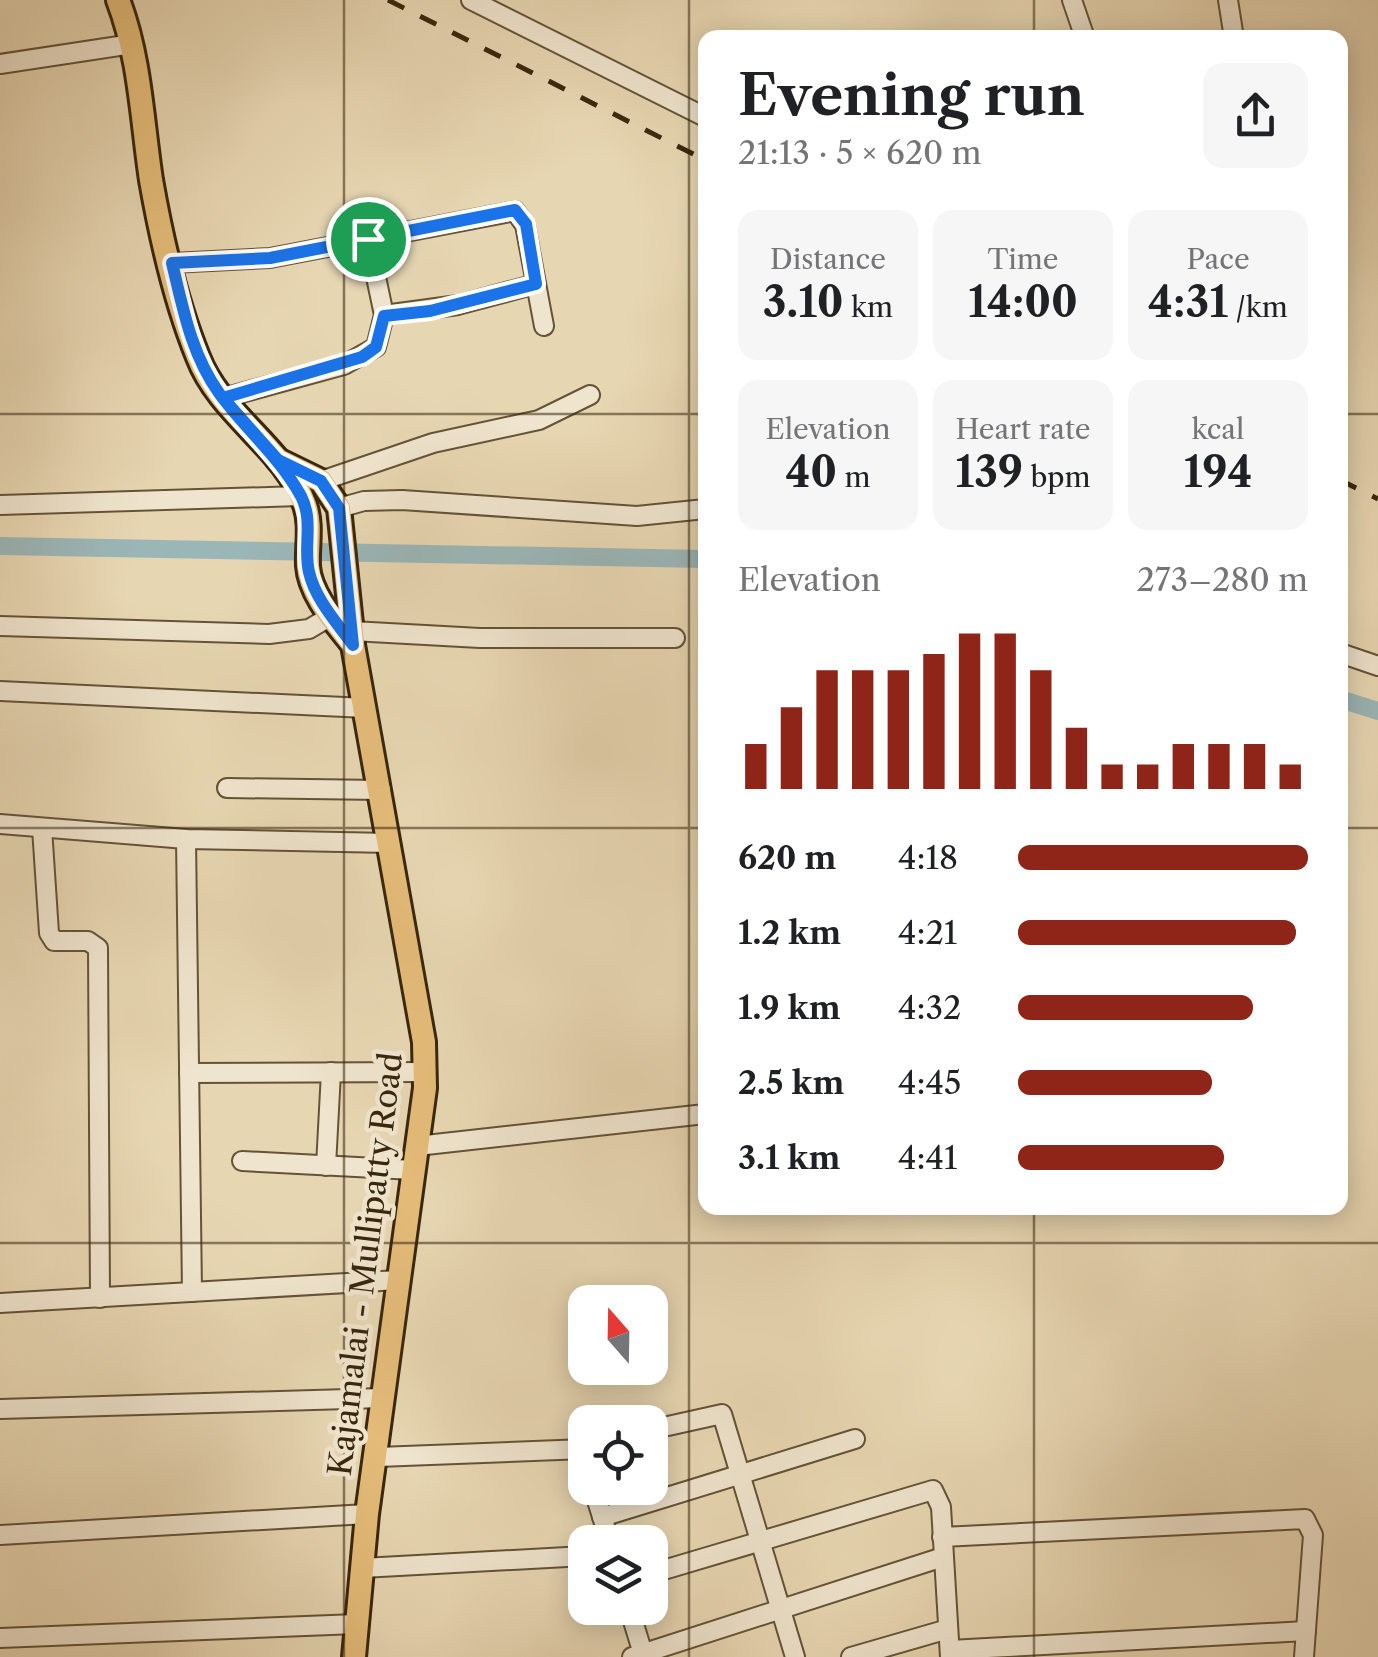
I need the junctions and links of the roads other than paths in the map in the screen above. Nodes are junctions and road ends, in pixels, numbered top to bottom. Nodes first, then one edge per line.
1 (118, 0) edge
2 (471, 0) edge
3 (1072, 0) edge
4 (1228, 0) edge
5 (1082, 30) edge
6 (1233, 30) edge
7 (132, 44) junction
8 (0, 64) edge
9 (698, 114) edge
10 (368, 239) junction
11 (172, 263) junction
12 (536, 284) junction
13 (384, 316) junction
14 (544, 326) dead end
15 (590, 395) dead end
16 (223, 398) junction
17 (278, 460) junction
18 (321, 481) junction
19 (300, 496) junction
20 (0, 505) edge
21 (698, 510) edge
22 (341, 519) junction
23 (331, 616) junction
24 (0, 626) edge
25 (352, 638) junction
26 (675, 638) dead end
27 (1348, 656) edge
28 (1378, 666) edge
29 (0, 692) edge
30 (366, 708) junction
31 (227, 788) dead end
32 (381, 790) junction
33 (0, 824) edge
34 (42, 828) junction
35 (186, 839) junction
36 (390, 843) junction
37 (190, 1072) junction
38 (331, 1072) junction
39 (424, 1072) junction
40 (698, 1115) edge
41 (417, 1146) junction
42 (242, 1162) dead end
43 (326, 1166) junction
44 (414, 1170) junction
45 (399, 1280) junction
46 (192, 1292) junction
47 (100, 1298) junction
48 (0, 1303) edge
49 (382, 1398) junction
50 (0, 1409) edge
51 (668, 1425) edge
52 (855, 1439) dead end
53 (568, 1453) edge
54 (378, 1457) junction
55 (741, 1474) junction
56 (598, 1505) edge
57 (367, 1514) junction
58 (602, 1517) junction
59 (605, 1525) edge
60 (0, 1535) edge
61 (942, 1537) junction
62 (760, 1540) junction
63 (568, 1557) edge
64 (944, 1557) junction
65 (362, 1568) junction
66 (668, 1568) edge
67 (780, 1607) junction
68 (357, 1624) junction
69 (633, 1625) edge
70 (948, 1629) junction
71 (1306, 1630) junction
72 (0, 1638) edge
73 (950, 1654) edge
74 (639, 1655) edge
75 (354, 1657) edge
76 (795, 1657) edge
77 (851, 1657) edge
78 (1304, 1657) edge

1 - 7 main road, Kajamalai - Mullipatty Road
2 - 9 street
3 - 5 street
4 - 6 street
7 - 8 street
7 - 11 main road, Kajamalai - Mullipatty Road
10 - 11 street
10 - 12 street
10 - 13 street
11 - 16 main road, Kajamalai - Mullipatty Road
12 - 13 street
12 - 14 street
13 - 16 street
15 - 18 street
16 - 17 main road, Kajamalai - Mullipatty Road
17 - 18 main road, Kajamalai - Mullipatty Road
17 - 19 main road, Kajamalai - Mullipatty Road
18 - 22 main road
19 - 20 street
19 - 23 main road, Kajamalai - Mullipatty Road
21 - 22 street
22 - 25 main road, Kajamalai - Mullipatty Road
23 - 24 street
23 - 25 main road, Kajamalai - Mullipatty Road
25 - 26 street
25 - 30 main road, Kajamalai - Mullipatty Road
27 - 28 street
29 - 30 street
30 - 32 main road, Kajamalai - Mullipatty Road
31 - 32 street
32 - 36 main road, Kajamalai - Mullipatty Road
33 - 34 street
34 - 35 street
34 - 47 street
35 - 36 street
35 - 37 street
36 - 39 main road, Kajamalai - Mullipatty Road
37 - 38 street
37 - 46 street
38 - 39 street
38 - 43 street
39 - 41 main road, Kajamalai - Mullipatty Road
40 - 41 street
41 - 44 main road, Kajamalai - Mullipatty Road
42 - 43 street
43 - 44 street
44 - 45 main road, Kajamalai - Mullipatty Road
45 - 46 street
45 - 49 main road, Kajamalai - Mullipatty Road
46 - 47 street
47 - 48 street
49 - 50 street
49 - 54 main road, Kajamalai - Mullipatty Road
51 - 55 street
52 - 55 street
53 - 54 street
54 - 57 main road, Kajamalai - Mullipatty Road
55 - 58 street
55 - 62 street
56 - 58 street
57 - 60 street
57 - 65 main road, Kajamalai - Mullipatty Road
58 - 59 street
61 - 62 street
61 - 64 street
61 - 71 street
62 - 66 street
62 - 67 street
63 - 65 street
64 - 67 street
64 - 70 street
65 - 68 main road, Kajamalai - Mullipatty Road
67 - 74 street
67 - 76 street
68 - 72 street
68 - 75 main road, Kajamalai - Mullipatty Road
69 - 74 street
70 - 73 street
70 - 77 street
71 - 73 street
71 - 78 street

